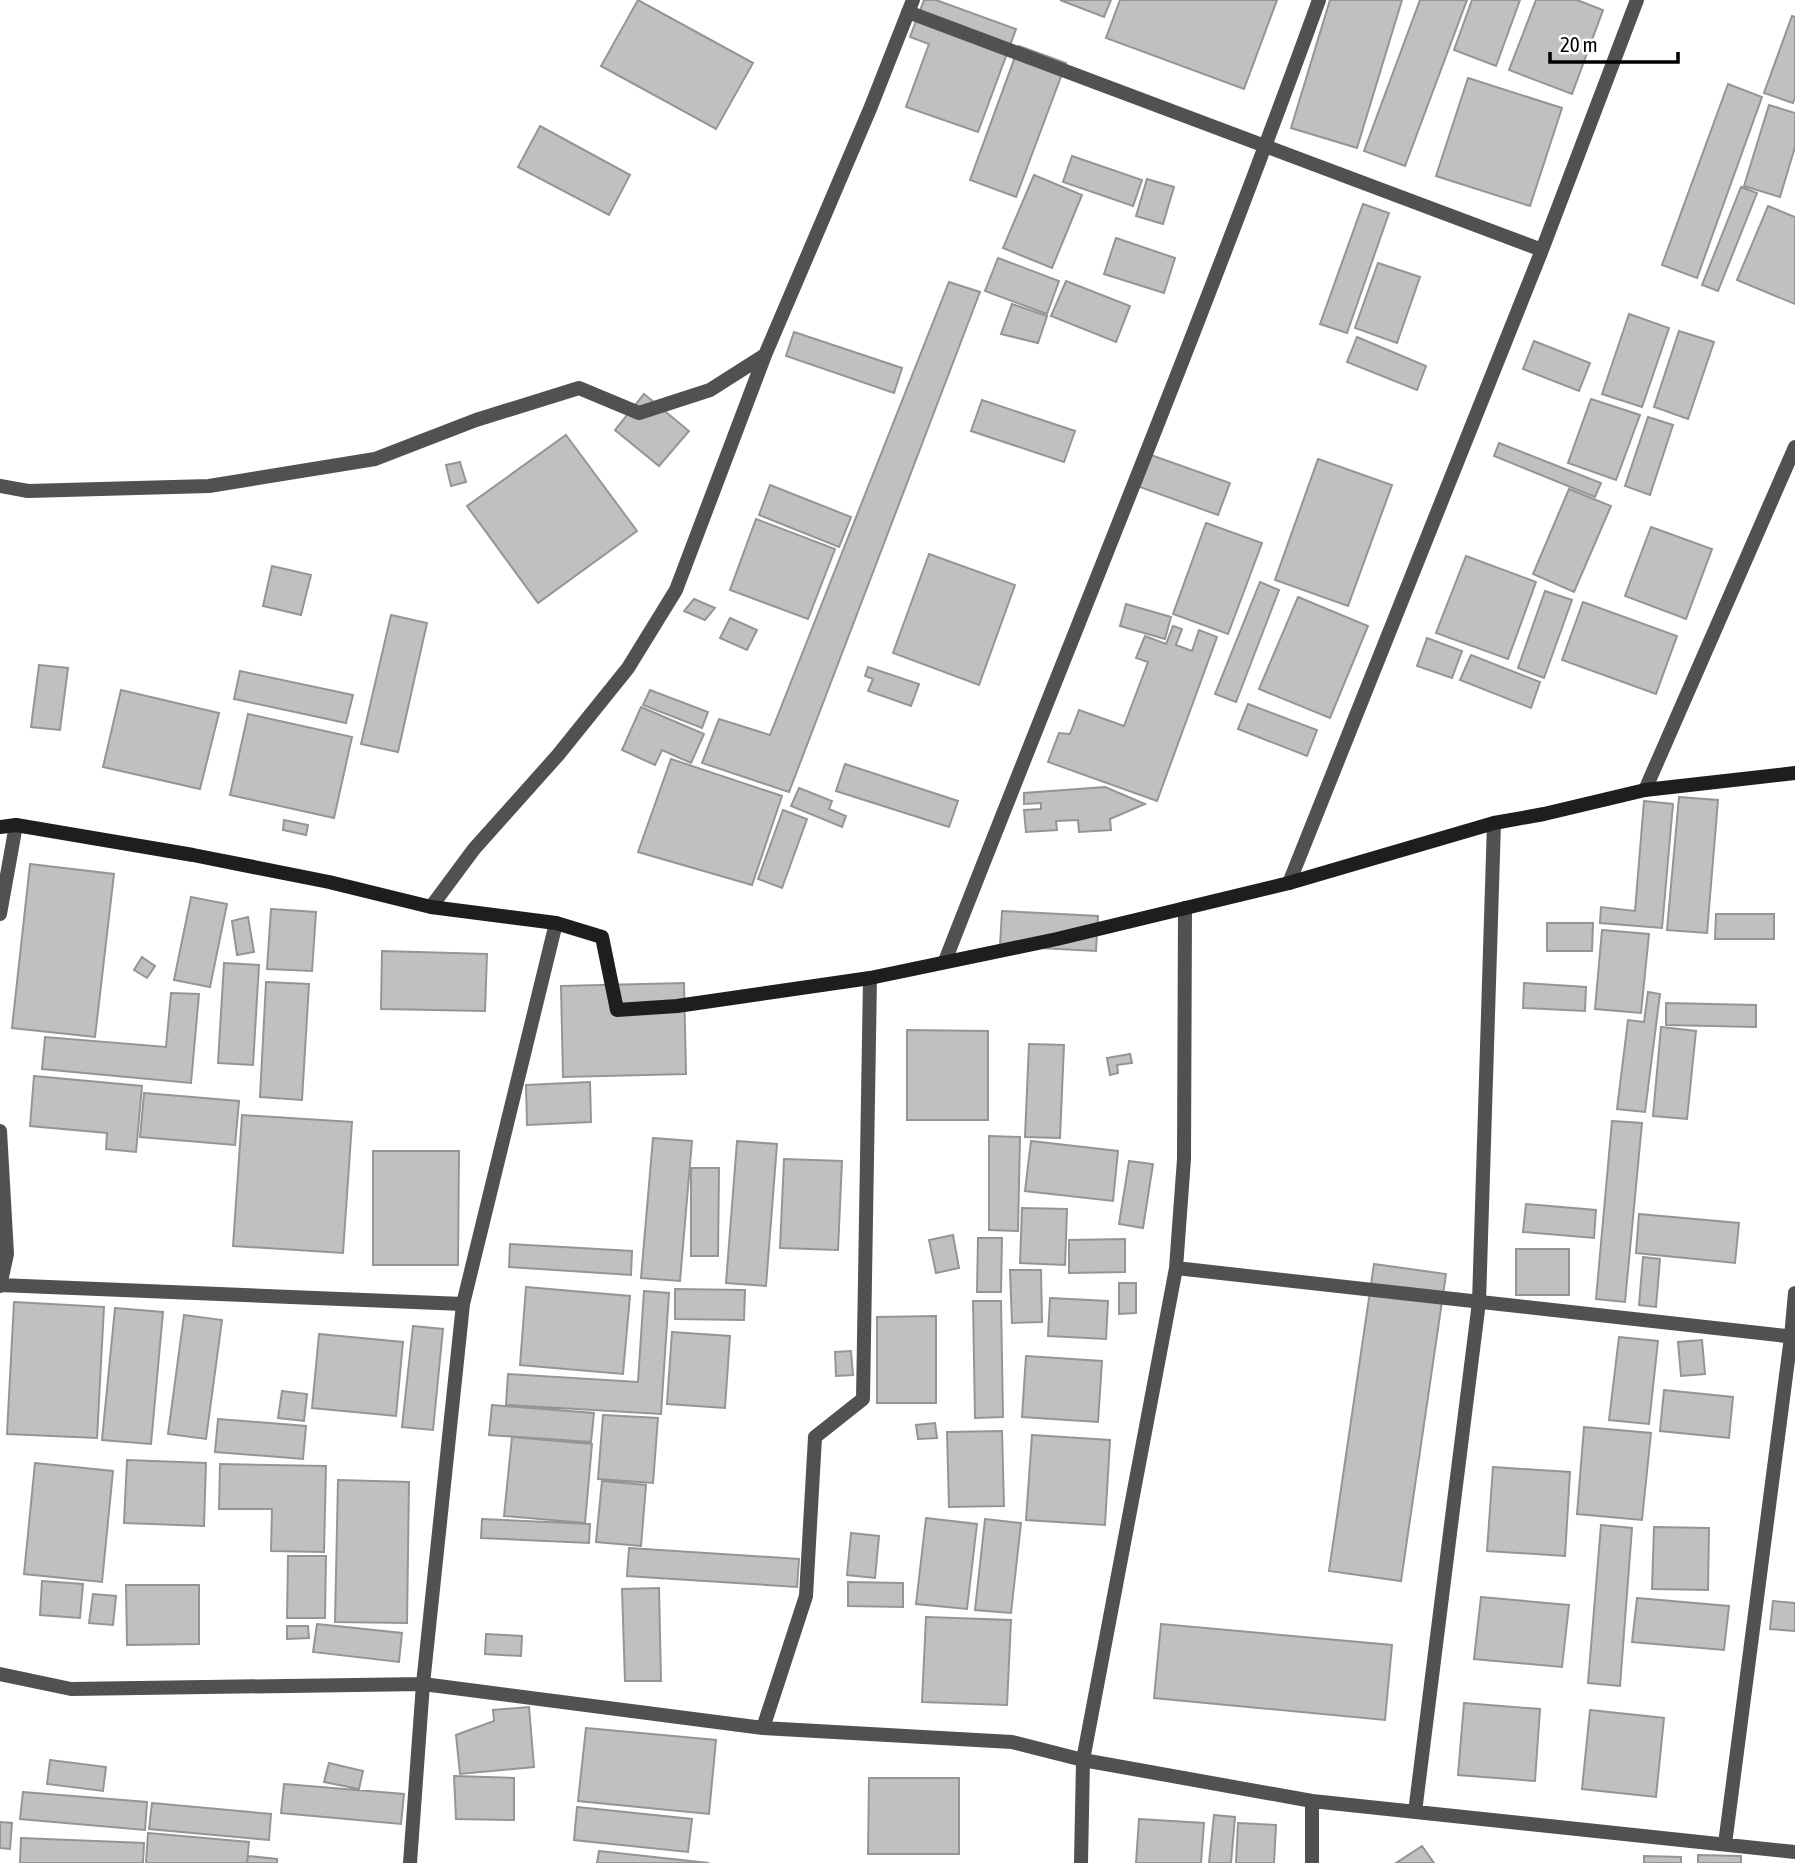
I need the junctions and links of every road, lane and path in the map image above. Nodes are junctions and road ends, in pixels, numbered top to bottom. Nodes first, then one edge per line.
1 (1319, 0) edge
2 (1637, 0) edge
3 (910, 6) edge
4 (1264, 146) junction
5 (1542, 250) junction
6 (765, 355) junction
7 (1795, 447) edge
8 (0, 486) edge
9 (1795, 773) edge
10 (1645, 790) junction
11 (1494, 823) junction
12 (16, 825) junction
13 (0, 827) edge
14 (1289, 883) junction
15 (431, 907) junction
16 (1185, 908) junction
17 (0, 914) edge
18 (556, 923) junction
19 (944, 961) junction
20 (870, 978) junction
21 (0, 1131) edge
22 (1176, 1268) junction
23 (0, 1285) edge
24 (1795, 1293) edge
25 (1479, 1302) junction
26 (463, 1304) junction
27 (1793, 1337) edge
28 (0, 1674) edge
29 (424, 1684) junction
30 (763, 1728) junction
31 (1083, 1760) junction
32 (1312, 1801) junction
33 (1415, 1812) junction
34 (1725, 1844) junction
35 (1795, 1852) edge
36 (410, 1863) edge
37 (1081, 1863) edge
38 (1312, 1863) edge

1 - 4 street
2 - 5 street
3 - 4 street
3 - 6 street
4 - 5 street
4 - 19 street
5 - 14 street
6 - 8 street
6 - 15 street
7 - 10 street
9 - 10 street
10 - 11 street
11 - 14 street
11 - 25 street
12 - 13 street
12 - 15 street
12 - 17 street
14 - 16 street
15 - 18 street
16 - 19 street
16 - 22 street
18 - 20 street
18 - 26 street
19 - 20 street
20 - 30 street
21 - 23 street
22 - 25 street
22 - 31 street
23 - 26 street
24 - 27 street
25 - 27 street
25 - 33 street
26 - 29 street
27 - 34 street
28 - 29 street
29 - 30 street
29 - 36 street
30 - 31 street
31 - 32 street
31 - 37 street
32 - 33 street
32 - 38 street
33 - 34 street
34 - 35 street

